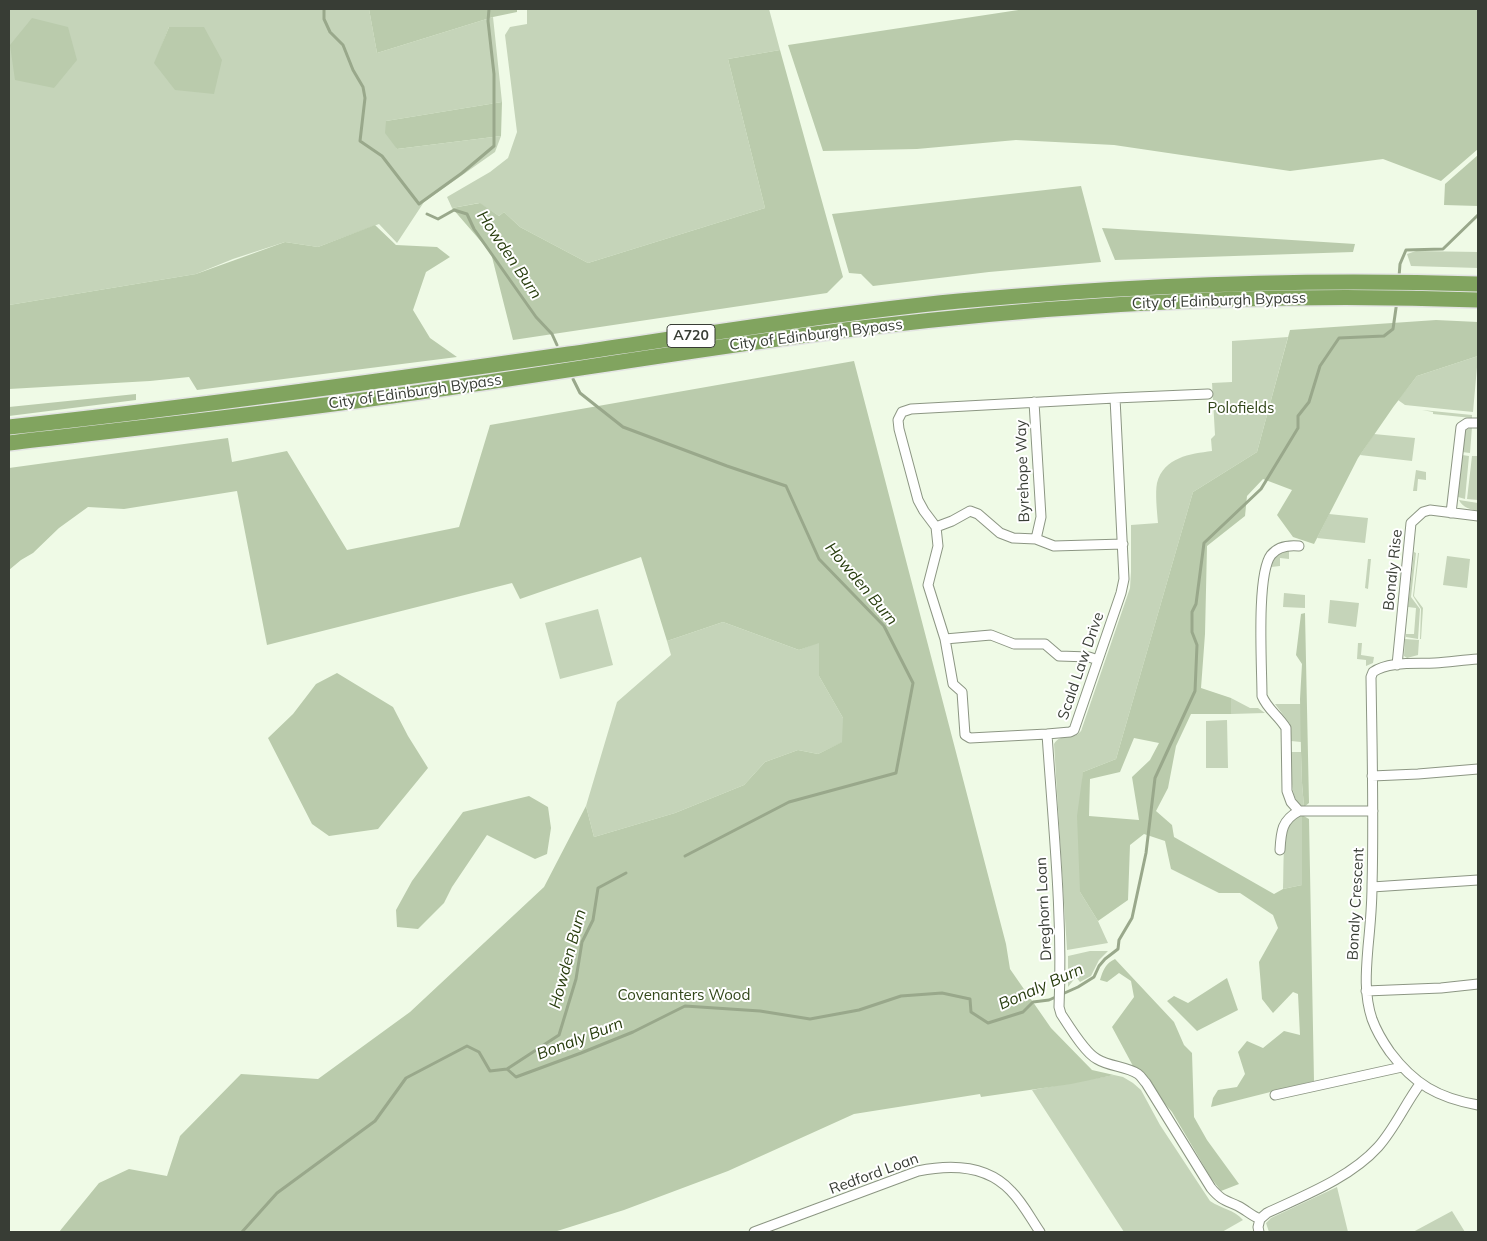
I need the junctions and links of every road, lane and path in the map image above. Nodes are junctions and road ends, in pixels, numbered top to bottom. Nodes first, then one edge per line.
1 (1478, 284) edge
2 (1478, 300) edge
3 (1208, 394) dead end
4 (1116, 398) junction
5 (1034, 402) junction
6 (1478, 423) edge
7 (9, 427) edge
8 (9, 444) edge
9 (1451, 513) junction
10 (1478, 516) edge
11 (936, 527) junction
12 (1036, 540) junction
13 (1123, 544) junction
14 (1299, 546) dead end
15 (945, 639) junction
16 (1478, 658) edge
17 (1098, 660) junction
18 (1397, 665) junction
19 (1047, 734) junction
20 (1478, 769) edge
21 (1372, 776) junction
22 (1299, 810) junction
23 (1373, 811) junction
24 (1280, 850) dead end
25 (1478, 880) edge
26 (1372, 888) junction
27 (1478, 984) edge
28 (1366, 991) junction
29 (1402, 1067) junction
30 (1420, 1084) junction
31 (1275, 1095) dead end
32 (1478, 1105) edge
33 (1260, 1219) junction
34 (754, 1232) edge
35 (1040, 1232) edge
36 (1259, 1232) edge

1 - 7 highway, City of Edinburgh Bypass / A720
2 - 8 highway, City of Edinburgh Bypass / A720
3 - 4 street
4 - 5 street
4 - 13 street, Scald Law Drive
5 - 11 street
5 - 12 street, Byrehope Way
6 - 9 street
9 - 10 street, Bonaly Rise
9 - 18 street, Bonaly Rise
11 - 12 street
11 - 15 street, Scald Law Drive
12 - 13 street
13 - 17 street, Scald Law Drive
14 - 22 street
15 - 17 street
15 - 19 street, Scald Law Drive
16 - 18 street, Bonaly Crescent
17 - 19 street, Scald Law Drive
18 - 21 street, Bonaly Crescent
19 - 33 street, Dreghorn Loan
20 - 21 street
21 - 23 street, Bonaly Crescent
22 - 23 street
22 - 24 street
23 - 26 street, Bonaly Crescent
25 - 26 street
26 - 28 street, Bonaly Crescent
27 - 28 street
28 - 29 street, Bonaly Crescent
29 - 30 street, Bonaly Crescent
29 - 31 street
30 - 32 street, Bonaly Crescent
30 - 33 street
33 - 36 street
34 - 35 street, Redford Loan

